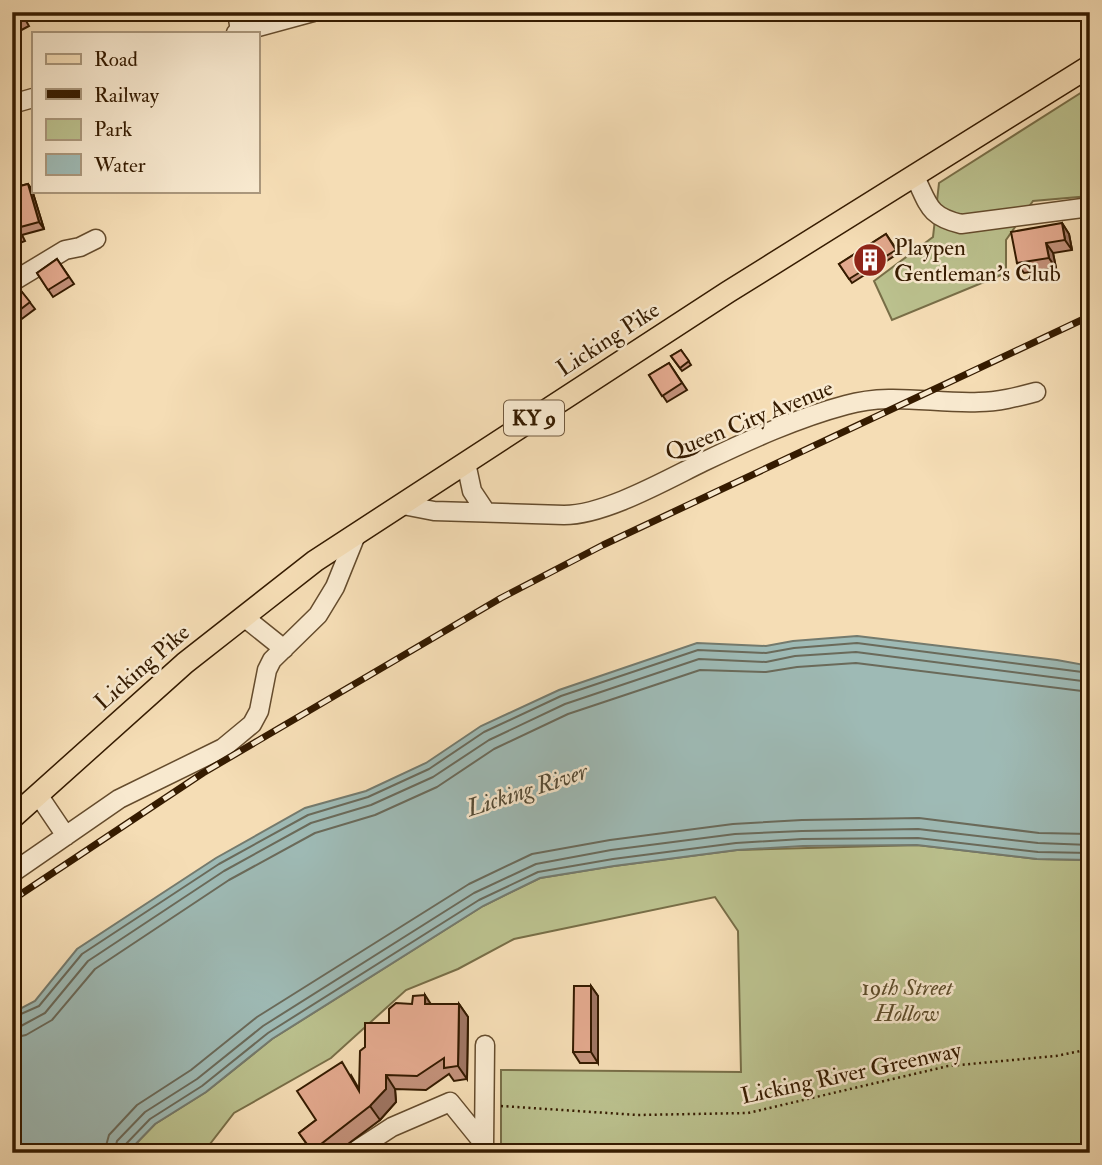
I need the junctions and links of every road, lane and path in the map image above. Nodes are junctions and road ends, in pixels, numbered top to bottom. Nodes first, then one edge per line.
1 (237, 12) edge
2 (313, 12) edge
3 (238, 32) edge
4 (1090, 66) edge
5 (32, 98) edge
6 (12, 104) edge
7 (915, 177) junction
8 (1090, 206) edge
9 (96, 239) dead end
10 (12, 282) edge
11 (1037, 392) dead end
12 (466, 463) junction
13 (402, 505) junction
14 (485, 512) junction
15 (356, 535) junction
16 (244, 617) junction
17 (284, 649) junction
18 (39, 796) junction
19 (12, 818) edge
20 (66, 836) junction
21 (12, 873) edge
22 (485, 1045) dead end
23 (1090, 1049) edge
24 (484, 1105) junction
25 (484, 1148) edge
26 (352, 1153) edge

1 - 3 street
2 - 3 street
4 - 7 main road, Licking Pike / KY 9
5 - 6 street
7 - 8 street
7 - 12 main road, Licking Pike / KY 9
9 - 10 street
11 - 14 street, Queen City Avenue
12 - 13 main road, Licking Pike / KY 9
12 - 14 street
13 - 14 street, Queen City Avenue
13 - 15 main road, Licking Pike / KY 9
15 - 16 main road, Licking Pike / KY 9
15 - 17 street
16 - 17 street
16 - 18 main road, Licking Pike / KY 9
17 - 20 street
18 - 19 main road, Licking Pike / KY 9
18 - 20 street
20 - 21 street
22 - 24 street
23 - 24 path, Licking River Greenway
24 - 25 street
25 - 26 street

